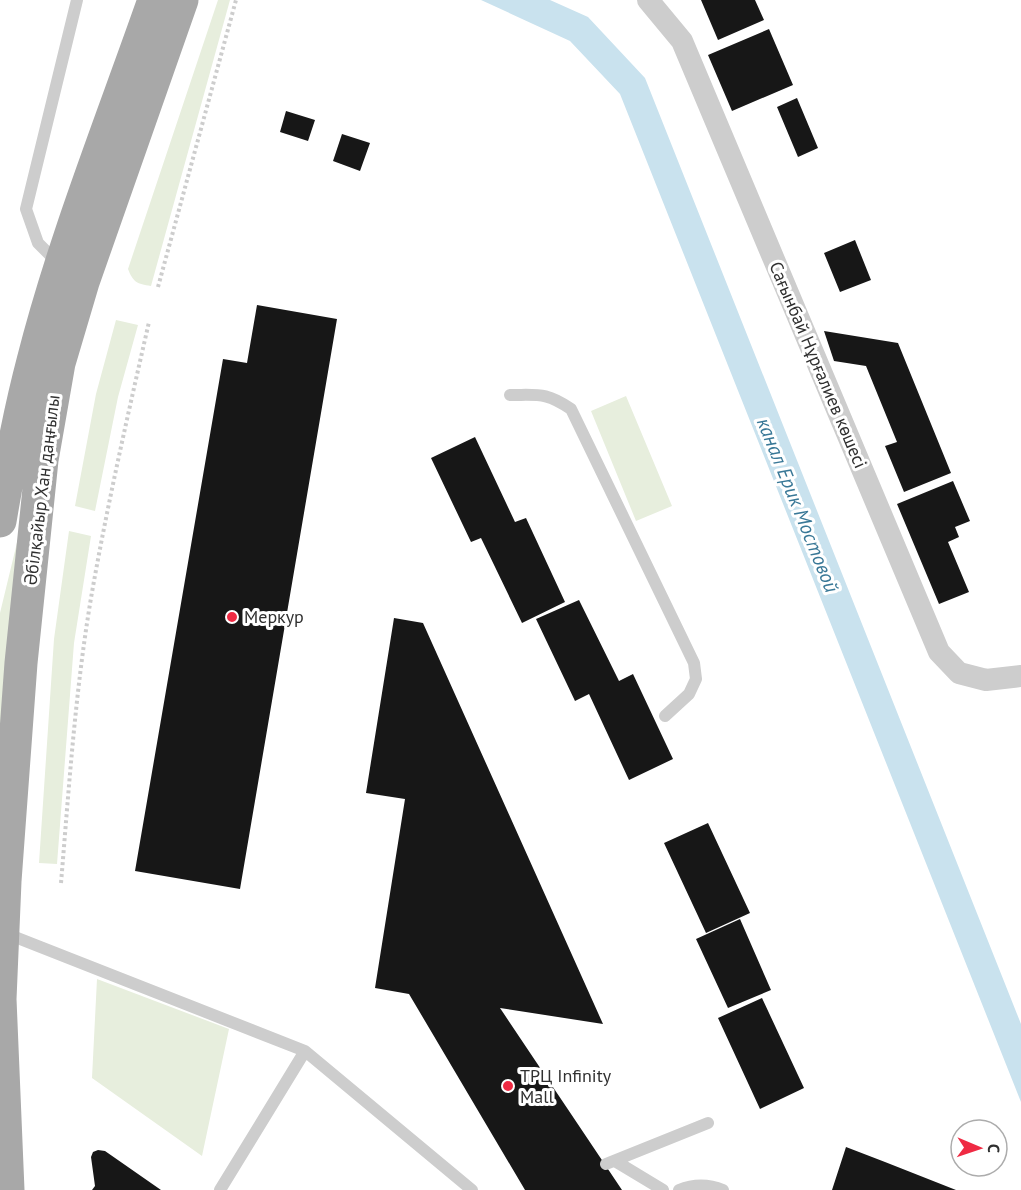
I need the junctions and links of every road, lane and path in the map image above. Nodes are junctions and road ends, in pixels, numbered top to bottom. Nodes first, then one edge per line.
1 (77, 0) edge
2 (154, 0) edge
3 (182, 0) edge
4 (236, 0) edge
5 (648, 0) edge
6 (61, 266) junction
7 (158, 287) dead end
8 (149, 322) dead end
9 (510, 395) dead end
10 (0, 522) edge
11 (1021, 676) edge
12 (665, 716) dead end
13 (6, 782) edge
14 (62, 883) dead end
15 (2, 936) edge
16 (0, 999) edge
17 (305, 1051) junction
18 (708, 1123) dead end
19 (8, 1190) edge
20 (220, 1190) edge
21 (472, 1190) edge
22 (663, 1190) edge
23 (679, 1190) edge
24 (723, 1190) edge

1 - 6 lane
2 - 6 main road, Әбілқайыр Хан даңғылы
3 - 13 main road, Әбілқайыр Хан даңғылы
4 - 7 path
5 - 11 street, Сағынбай Нұрғалиев көшесі
6 - 10 main road, Әбілқайыр Хан даңғылы
8 - 14 path
9 - 12 lane
13 - 15 main road, Әбілқайыр Хан даңғылы
15 - 16 main road, Әбілқайыр Хан даңғылы
15 - 17 lane
16 - 19 main road, Әбілқайыр Хан даңғылы
17 - 20 lane
17 - 21 lane
18 - 22 lane
23 - 24 lane

